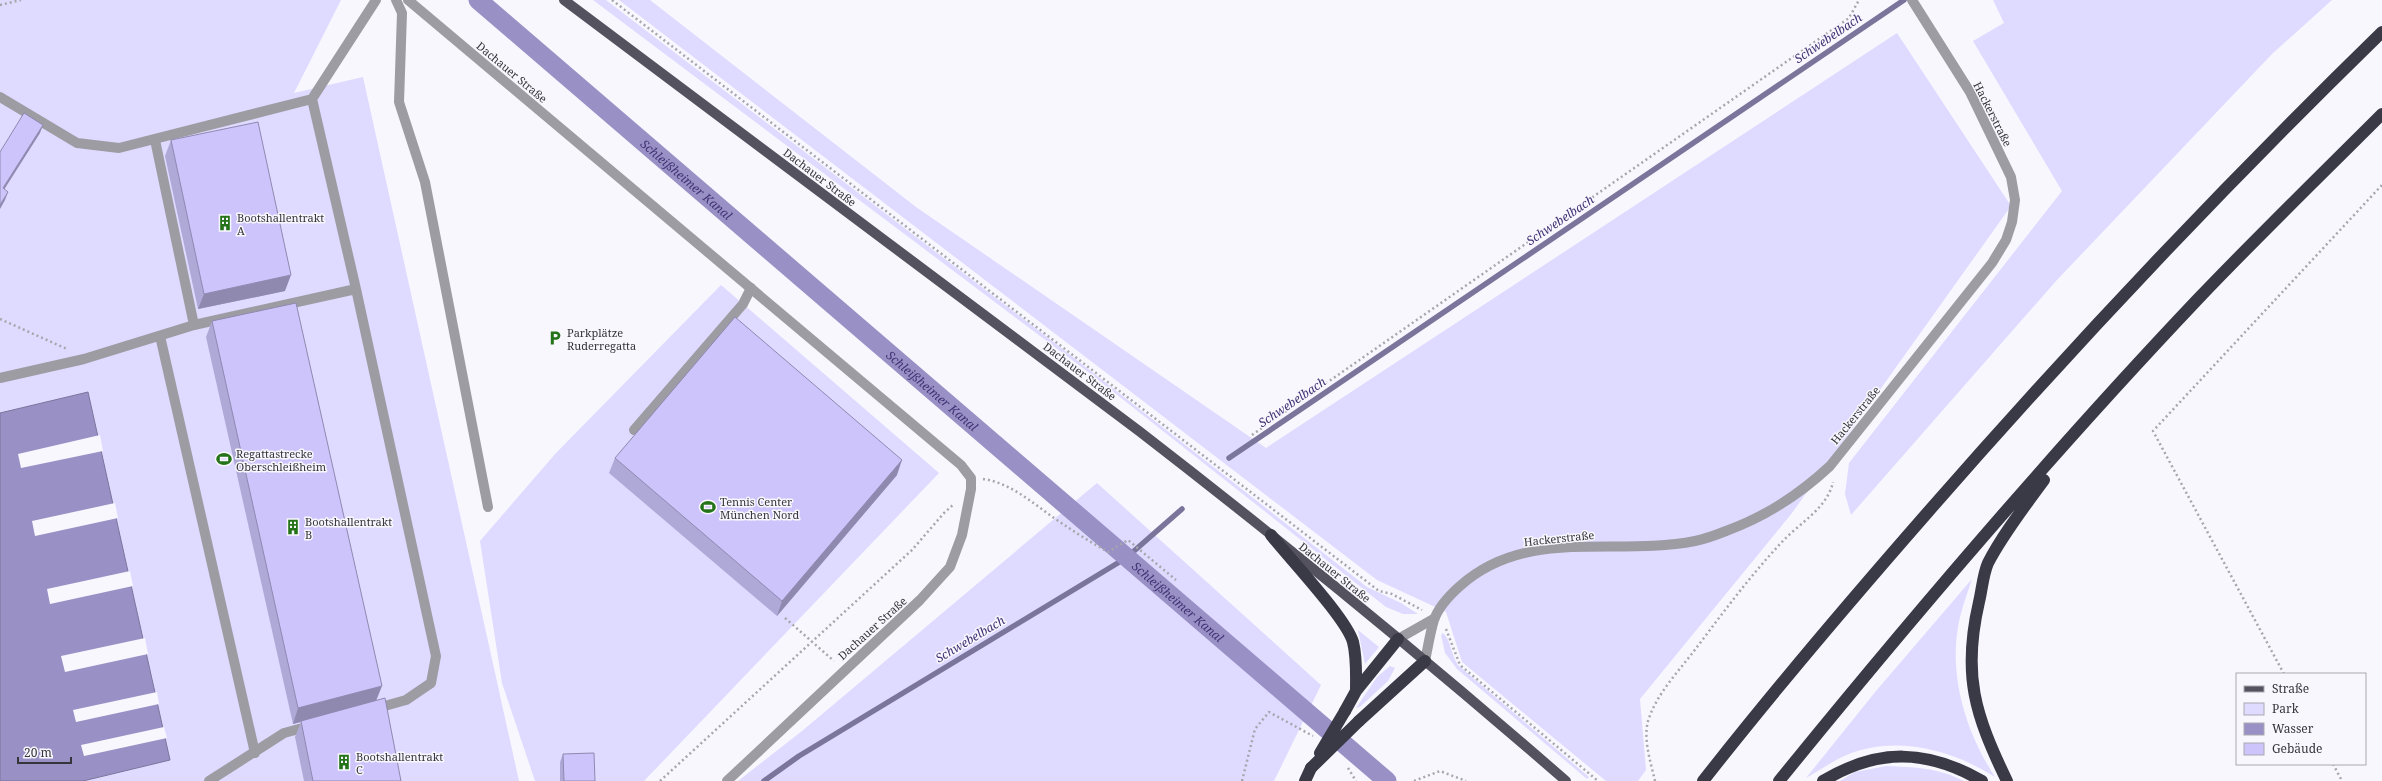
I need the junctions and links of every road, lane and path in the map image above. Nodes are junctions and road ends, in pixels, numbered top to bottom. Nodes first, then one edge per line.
1 (21, 0) edge
2 (376, 0) edge
3 (396, 0) edge
4 (408, 0) edge
5 (564, 0) edge
6 (612, 0) edge
7 (1860, 0) edge
8 (1912, 0) edge
9 (0, 5) edge
10 (2382, 32) edge
11 (0, 97) edge
12 (312, 99) junction
13 (2382, 114) edge
14 (155, 140) junction
15 (2382, 185) edge
16 (751, 288) junction
17 (356, 290) junction
18 (0, 319) edge
19 (194, 325) junction
20 (160, 336) junction
21 (76, 361) junction
22 (0, 378) edge
23 (2086, 421) junction
24 (634, 430) dead end
25 (1252, 436) dead end
26 (1830, 466) junction
27 (971, 478) junction
28 (971, 489) junction
29 (488, 507) dead end
30 (1271, 535) junction
31 (1176, 580) dead end
32 (785, 618) dead end
33 (1435, 618) junction
34 (1398, 639) junction
35 (813, 642) junction
36 (1425, 661) junction
37 (844, 670) junction
38 (2283, 673) edge
39 (1356, 691) junction
40 (367, 711) edge
41 (322, 723) edge
42 (1313, 737) dead end
43 (255, 753) junction
44 (2334, 765) edge
45 (1311, 768) junction
46 (1348, 768) dead end
47 (209, 781) edge
48 (660, 781) edge
49 (727, 781) edge
50 (1242, 781) edge
51 (1305, 781) edge
52 (1356, 781) edge
53 (1414, 781) edge
54 (1466, 781) edge
55 (1566, 781) edge
56 (1598, 781) edge
57 (1655, 781) edge
58 (1703, 781) edge
59 (1778, 781) edge
60 (1823, 781) edge
61 (1982, 781) edge
62 (2007, 781) edge
63 (2342, 781) edge

1 - 9 path
2 - 12 street
3 - 29 street
4 - 16 street, Dachauer Straße
5 - 30 main road, Dachauer Straße
6 - 33 path
7 - 25 path
8 - 26 street, Hackerstraße
10 - 58 highway
11 - 14 street
12 - 14 street
12 - 17 street
13 - 23 highway
14 - 19 street
15 - 38 path
16 - 24 street
16 - 27 street, Dachauer Straße
17 - 19 street
17 - 40 street
18 - 21 path
19 - 20 street
20 - 21 street
20 - 43 street
21 - 22 street
23 - 59 highway
23 - 62 highway
26 - 33 street, Hackerstraße
26 - 57 path
27 - 28 street, Dachauer Straße
27 - 31 path
28 - 35 path
28 - 37 street, Dachauer Straße
30 - 34 main road, Dachauer Straße
30 - 39 highway
32 - 35 path
33 - 34 street, Hackerstraße
33 - 36 street, Hackerstraße
33 - 56 path
34 - 36 main road, Dachauer Straße
34 - 39 highway
35 - 37 path
35 - 48 path
36 - 45 highway, bridge
36 - 55 main road, Dachauer Straße
37 - 49 street, Dachauer Straße
39 - 45 highway, bridge
41 - 43 street
42 - 50 path
43 - 47 street
44 - 63 path
45 - 51 highway
46 - 52 path
53 - 54 path
60 - 61 highway

